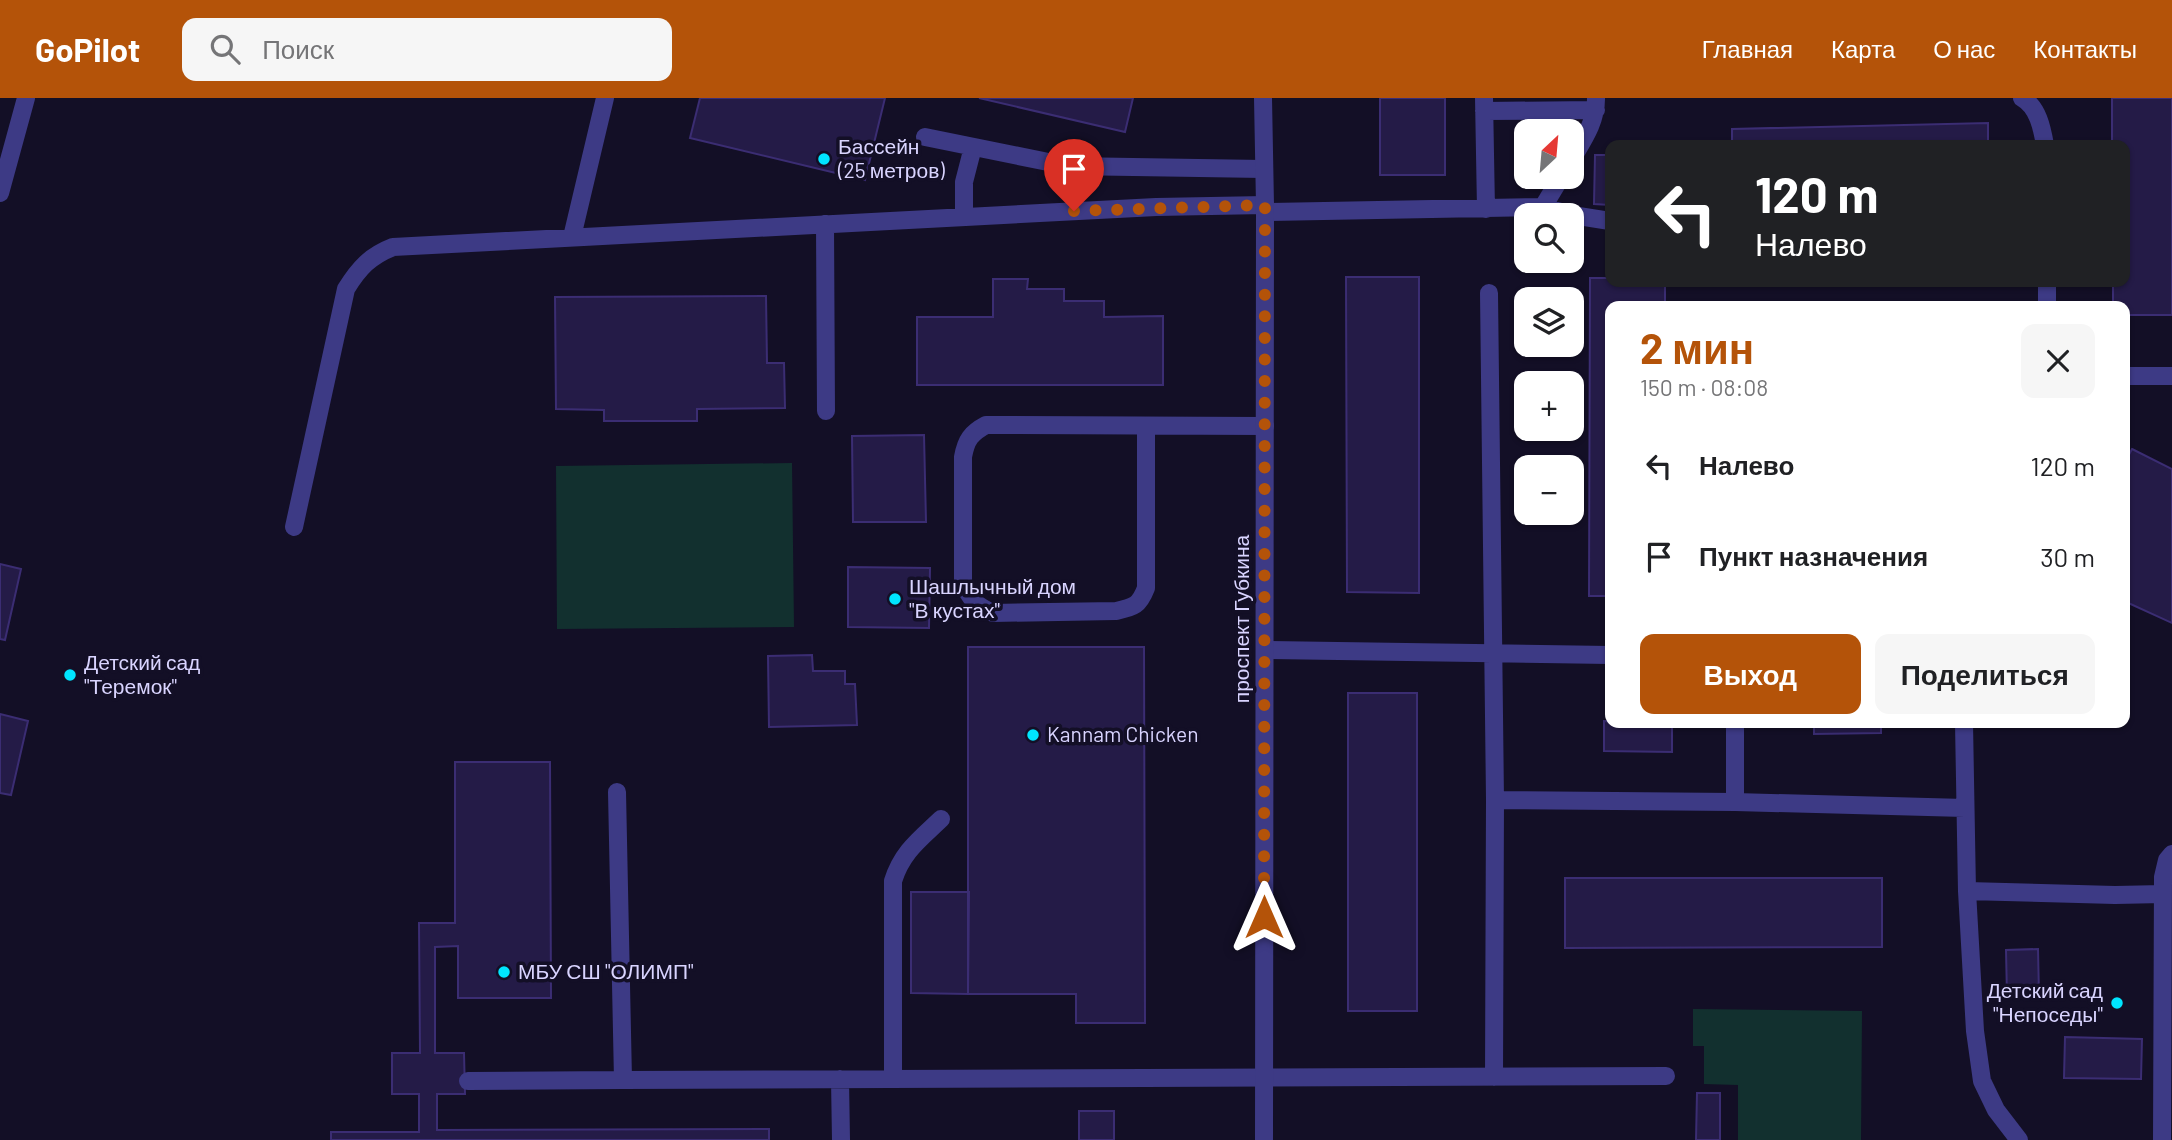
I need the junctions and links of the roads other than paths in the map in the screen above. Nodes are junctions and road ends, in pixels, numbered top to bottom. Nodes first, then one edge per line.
1 (26, 98) edge
2 (605, 98) edge
3 (1263, 98) edge
4 (2022, 98) edge
5 (1484, 104) edge
6 (1596, 104) edge
7 (925, 137) dead end
8 (1584, 138) edge
9 (2044, 140) edge
10 (973, 147) junction
11 (1264, 169) junction
12 (0, 193) edge
13 (1265, 208) junction
14 (1514, 208) edge
15 (1486, 209) junction
16 (964, 217) junction
17 (1584, 217) edge
18 (1605, 220) edge
19 (825, 224) junction
20 (572, 237) junction
21 (1489, 293) dead end
22 (2130, 376) edge
23 (2172, 376) edge
24 (826, 411) dead end
25 (1146, 426) junction
26 (1265, 426) junction
27 (294, 527) dead end
28 (1265, 650) junction
29 (1493, 654) junction
30 (1605, 655) edge
31 (1735, 728) edge
32 (1964, 728) edge
33 (617, 792) dead end
34 (1495, 800) junction
35 (1735, 802) junction
36 (1965, 808) junction
37 (941, 819) dead end
38 (2172, 854) edge
39 (1967, 891) junction
40 (2163, 894) junction
41 (1666, 1076) dead end
42 (1494, 1077) junction
43 (1264, 1078) junction
44 (840, 1079) junction
45 (893, 1079) junction
46 (468, 1080) dead end
47 (623, 1080) junction
48 (841, 1140) edge
49 (1264, 1140) edge
50 (2019, 1140) edge
51 (2162, 1140) edge

1 - 12 street
2 - 20 street
3 - 11 street, проспект Губкина
4 - 9 street
5 - 6 street
5 - 15 street
6 - 8 street
7 - 10 street
10 - 11 street
10 - 16 street
11 - 13 street, проспект Губкина
13 - 15 street
13 - 16 street
13 - 26 street, проспект Губкина
14 - 15 street
16 - 19 street
17 - 18 street
19 - 20 street
19 - 24 street
20 - 27 street
21 - 29 street
22 - 23 street
25 - 25 street
25 - 26 street
26 - 28 street, проспект Губкина
28 - 29 street
28 - 43 street, проспект Губкина
29 - 30 street
29 - 34 street
31 - 35 street
32 - 36 street
33 - 47 street
34 - 35 street
34 - 42 street
35 - 36 street
36 - 39 street
37 - 45 street
38 - 40 street
39 - 40 street
39 - 50 street
40 - 51 street
41 - 42 street
42 - 43 street
43 - 45 street
43 - 49 street, проспект Губкина
44 - 45 street
44 - 47 street
44 - 48 street
46 - 47 street

